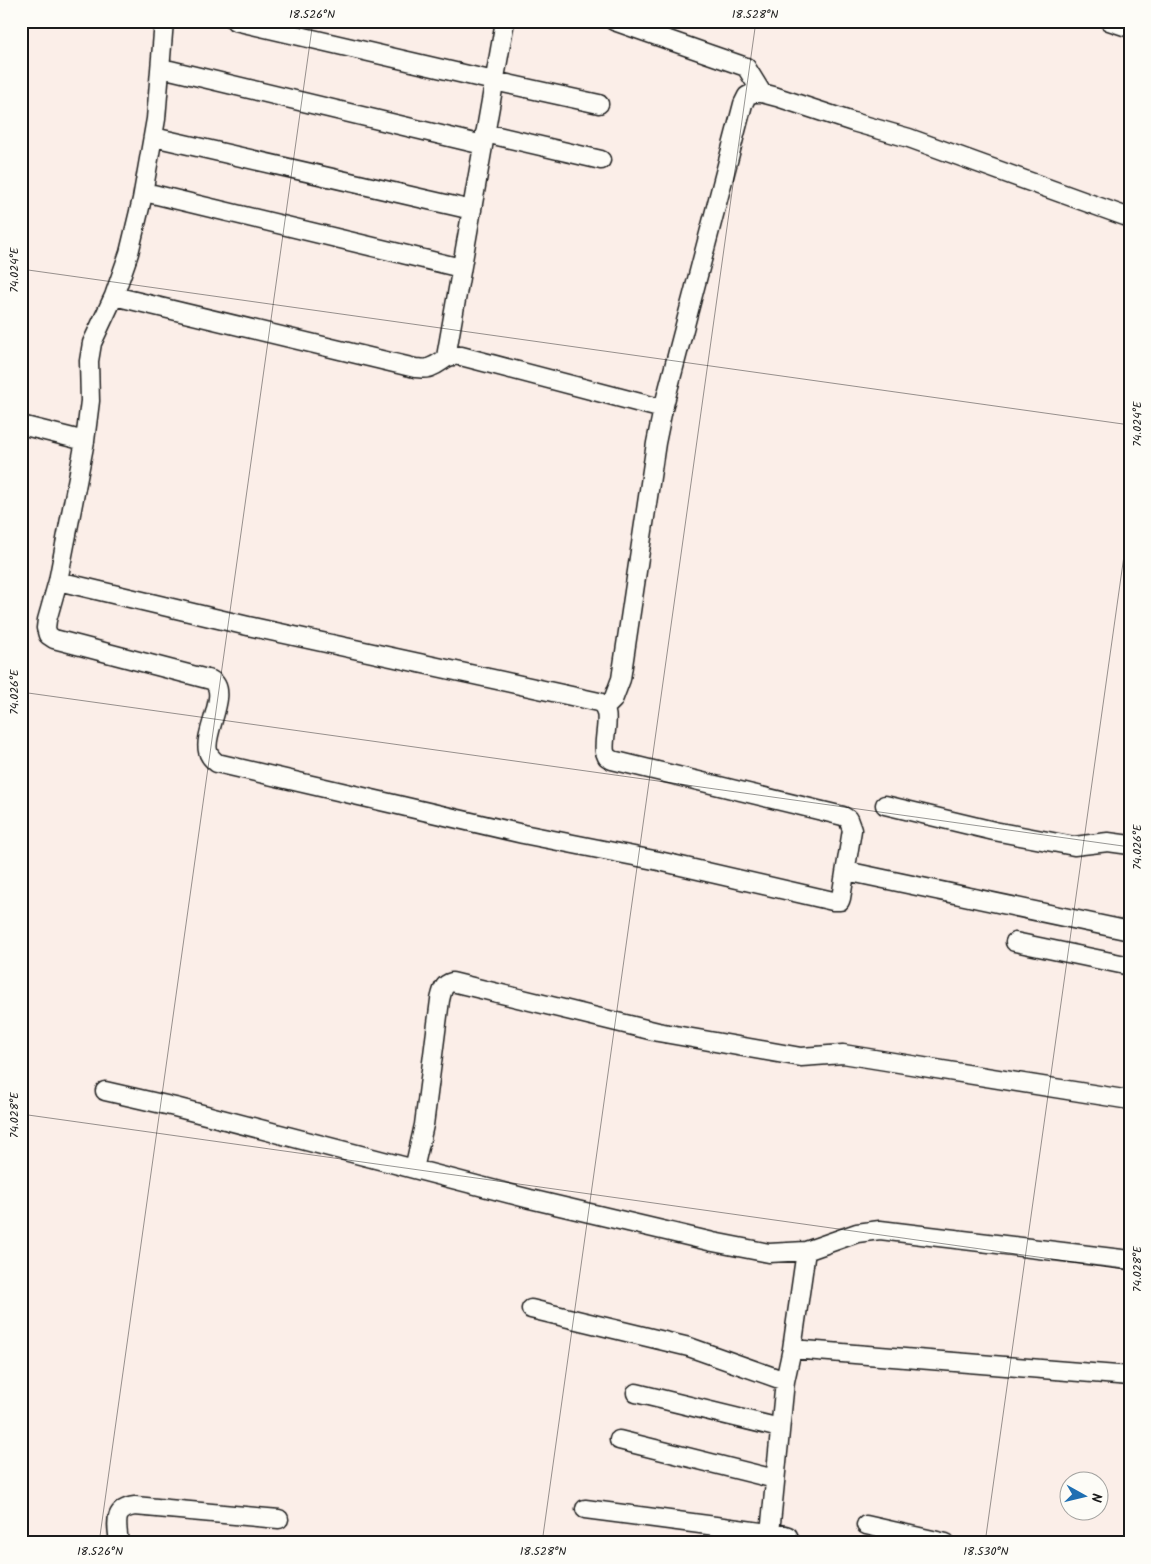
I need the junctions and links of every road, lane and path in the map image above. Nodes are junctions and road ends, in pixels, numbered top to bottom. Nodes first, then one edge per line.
1 (164, 21) edge
2 (235, 21) edge
3 (614, 21) edge
4 (1109, 21) edge
5 (503, 22) edge
6 (1130, 28) edge
7 (170, 70) dead end
8 (494, 81) junction
9 (762, 93) junction
10 (599, 104) dead end
11 (158, 138) dead end
12 (484, 139) junction
13 (601, 160) dead end
14 (153, 194) dead end
15 (472, 210) junction
16 (1130, 218) edge
17 (461, 268) junction
18 (114, 296) junction
19 (446, 357) junction
20 (663, 409) junction
21 (21, 425) edge
22 (85, 441) junction
23 (58, 582) junction
24 (605, 708) junction
25 (885, 805) dead end
26 (1130, 845) edge
27 (846, 871) junction
28 (1130, 930) edge
29 (1015, 942) dead end
30 (1130, 966) edge
31 (105, 1091) dead end
32 (1130, 1100) edge
33 (414, 1169) junction
34 (806, 1251) junction
35 (1130, 1260) edge
36 (531, 1309) dead end
37 (792, 1349) junction
38 (1130, 1376) edge
39 (785, 1381) junction
40 (636, 1393) dead end
41 (780, 1428) junction
42 (619, 1440) dead end
43 (775, 1479) junction
44 (585, 1509) dead end
45 (279, 1519) dead end
46 (866, 1525) dead end
47 (770, 1533) junction
48 (119, 1543) edge
49 (791, 1543) edge
50 (946, 1543) edge

1 - 18 street
2 - 8 street
3 - 9 street
4 - 6 street
5 - 8 street
7 - 12 street
8 - 10 street
8 - 12 street
9 - 16 street
9 - 20 street
11 - 15 street
12 - 13 street
12 - 15 street
14 - 17 street
15 - 17 street
17 - 19 street
18 - 19 street
18 - 22 street
19 - 20 street
20 - 24 street
21 - 22 street
22 - 23 street
23 - 24 street
23 - 27 street
24 - 27 street
25 - 26 street
27 - 28 street
29 - 30 street
31 - 33 street
32 - 33 street
33 - 34 street
34 - 35 street
34 - 37 street
36 - 39 street
37 - 38 street
37 - 39 street
39 - 41 street
40 - 41 street
41 - 43 street
42 - 43 street
43 - 47 street
44 - 47 street
45 - 48 street
46 - 50 street
47 - 49 street

